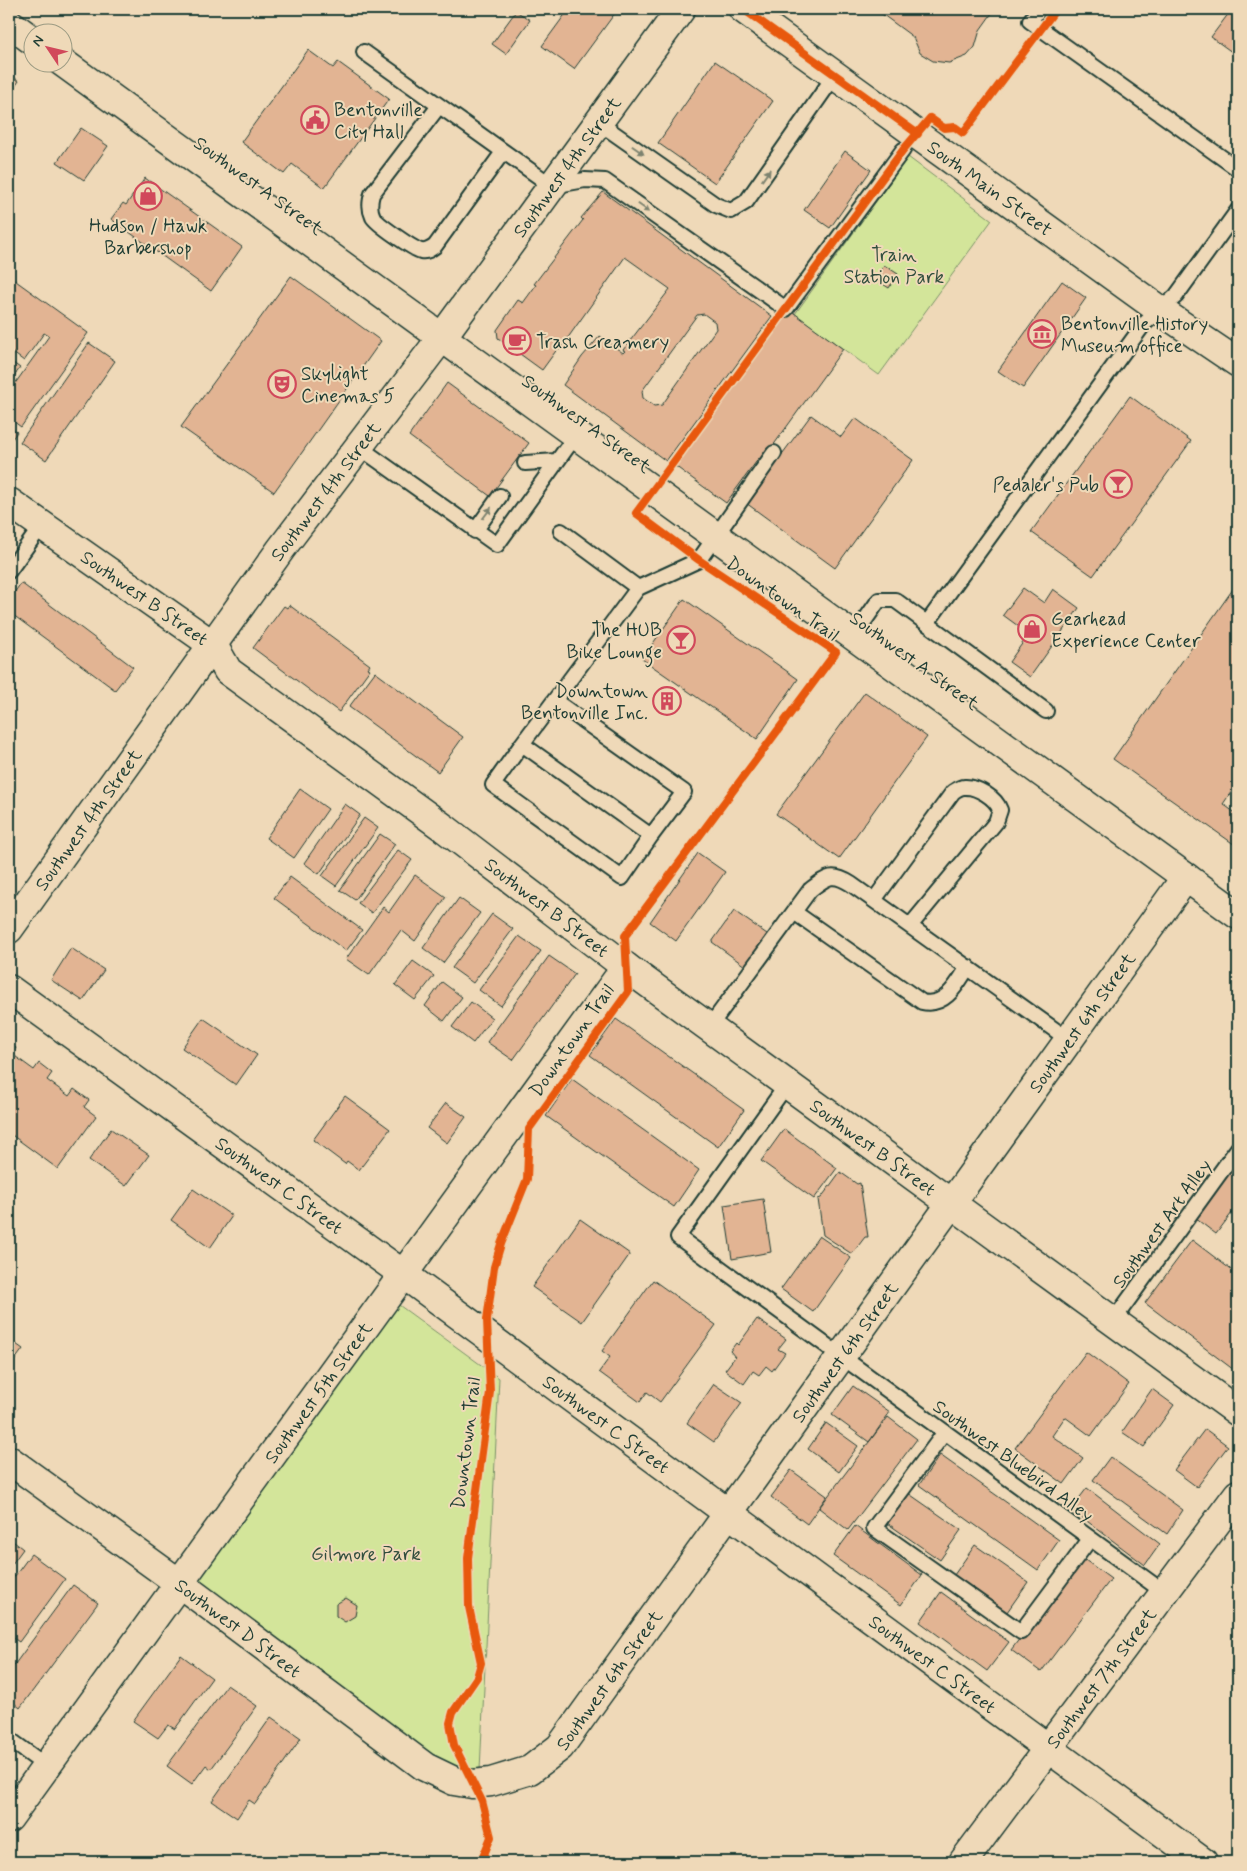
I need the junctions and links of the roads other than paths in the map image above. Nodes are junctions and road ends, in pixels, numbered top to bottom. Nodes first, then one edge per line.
1 (681, 9) edge
2 (743, 9) edge
3 (1039, 9) edge
4 (9, 23) edge
5 (22, 33) edge
6 (364, 52) dead end
7 (72, 69) edge
8 (836, 75) junction
9 (439, 106) junction
10 (598, 122) junction
11 (903, 150) dead end
12 (503, 152) junction
13 (1238, 169) edge
14 (552, 186) junction
15 (1238, 210) edge
16 (1161, 311) junction
17 (442, 337) junction
18 (1238, 363) edge
19 (576, 435) junction
20 (359, 446) junction
21 (774, 453) dead end
22 (557, 461) junction
23 (525, 462) dead end
24 (500, 496) dead end
25 (9, 502) edge
26 (42, 525) junction
27 (475, 531) junction
28 (561, 531) dead end
29 (715, 536) junction
30 (9, 572) edge
31 (638, 588) junction
32 (927, 623) junction
33 (854, 636) junction
34 (213, 645) junction
35 (555, 701) junction
36 (1046, 711) dead end
37 (522, 744) junction
38 (651, 836) junction
39 (1186, 878) junction
40 (874, 900) junction
41 (794, 912) junction
42 (1238, 915) edge
43 (910, 926) junction
44 (9, 929) edge
45 (626, 967) junction
46 (968, 967) junction
47 (9, 989) edge
48 (710, 1026) junction
49 (1069, 1040) junction
50 (788, 1083) junction
51 (1238, 1148) edge
52 (952, 1203) junction
53 (403, 1274) junction
54 (1114, 1321) junction
55 (841, 1356) junction
56 (1238, 1412) edge
57 (945, 1432) junction
58 (9, 1460) edge
59 (1238, 1494) edge
60 (728, 1513) junction
61 (1090, 1539) junction
62 (179, 1583) junction
63 (1165, 1593) junction
64 (9, 1739) edge
65 (1049, 1747) junction
66 (46, 1766) junction
67 (472, 1784) joint
68 (9, 1818) edge
69 (963, 1862) edge
70 (1203, 1862) edge

1 - 10 street, Southwest 4th Street
2 - 8 street, South Main Street
3 - 13 lane
4 - 5 street
6 - 9 lane
7 - 17 street, Southwest A Street
10 -> 8 lane
8 - 16 street, South Main Street
9 - 12 lane
9 - 12 lane
10 - 14 street, Southwest 4th Street
14 -> 11 lane
12 - 14 lane
14 - 17 street, Southwest 4th Street
15 - 16 lane
16 - 18 street, South Main Street
16 - 32 lane
17 - 19 street, Southwest A Street
17 - 20 street, Southwest 4th Street
19 - 22 lane
19 - 29 street, Southwest A Street
20 - 27 lane
20 - 34 street, Southwest 4th Street
21 - 29 lane
22 - 23 lane
22 - 27 lane
27 -> 24 lane
25 - 26 street, Southwest B Street
26 - 30 lane
26 - 34 street, Southwest B Street
28 - 31 lane
29 - 31 lane
29 - 33 street, Southwest A Street
31 - 35 lane
32 - 33 lane
32 - 36 lane
33 - 39 street, Southwest A Street
34 - 44 street, Southwest 4th Street
34 - 45 street, Southwest B Street
35 - 37 lane
35 - 38 lane
37 - 38 lane
37 - 38 lane
39 - 42 street, Southwest A Street
39 - 49 street, Southwest 6th Street
40 - 41 lane
40 - 43 lane
40 - 43 lane
41 - 46 lane
41 - 48 lane
43 - 46 lane
45 - 48 street, Southwest B Street
45 - 53 street, Southwest 5th Street
46 - 49 lane
47 - 53 street, Southwest C Street
48 - 50 street, Southwest B Street
49 - 52 street, Southwest 6th Street
50 - 52 street, Southwest B Street
50 - 55 lane, Southwest Bluebird Alley
51 - 54 lane, Southwest Art Alley
52 - 54 street, Southwest B Street
52 - 55 street, Southwest 6th Street
53 - 60 street, Southwest C Street
53 - 62 street, Southwest 5th Street
54 - 56 street, Southwest B Street
55 - 57 lane, Southwest Bluebird Alley
55 - 60 street, Southwest 6th Street
57 - 61 lane, Southwest Bluebird Alley
57 - 61 lane
58 - 62 street, Southwest D Street
59 - 63 street, Southwest 7th Street
60 - 65 street, Southwest C Street
60 - 67 street, Southwest 6th Street
61 - 63 lane, Southwest Bluebird Alley
62 - 66 street, Southwest 5th Street
62 - 67 street, Southwest D Street
63 - 65 street, Southwest 7th Street
64 - 66 lane
65 - 69 street, Southwest 7th Street
65 - 70 street, Southwest C Street
66 - 68 street, Southwest 5th Street

